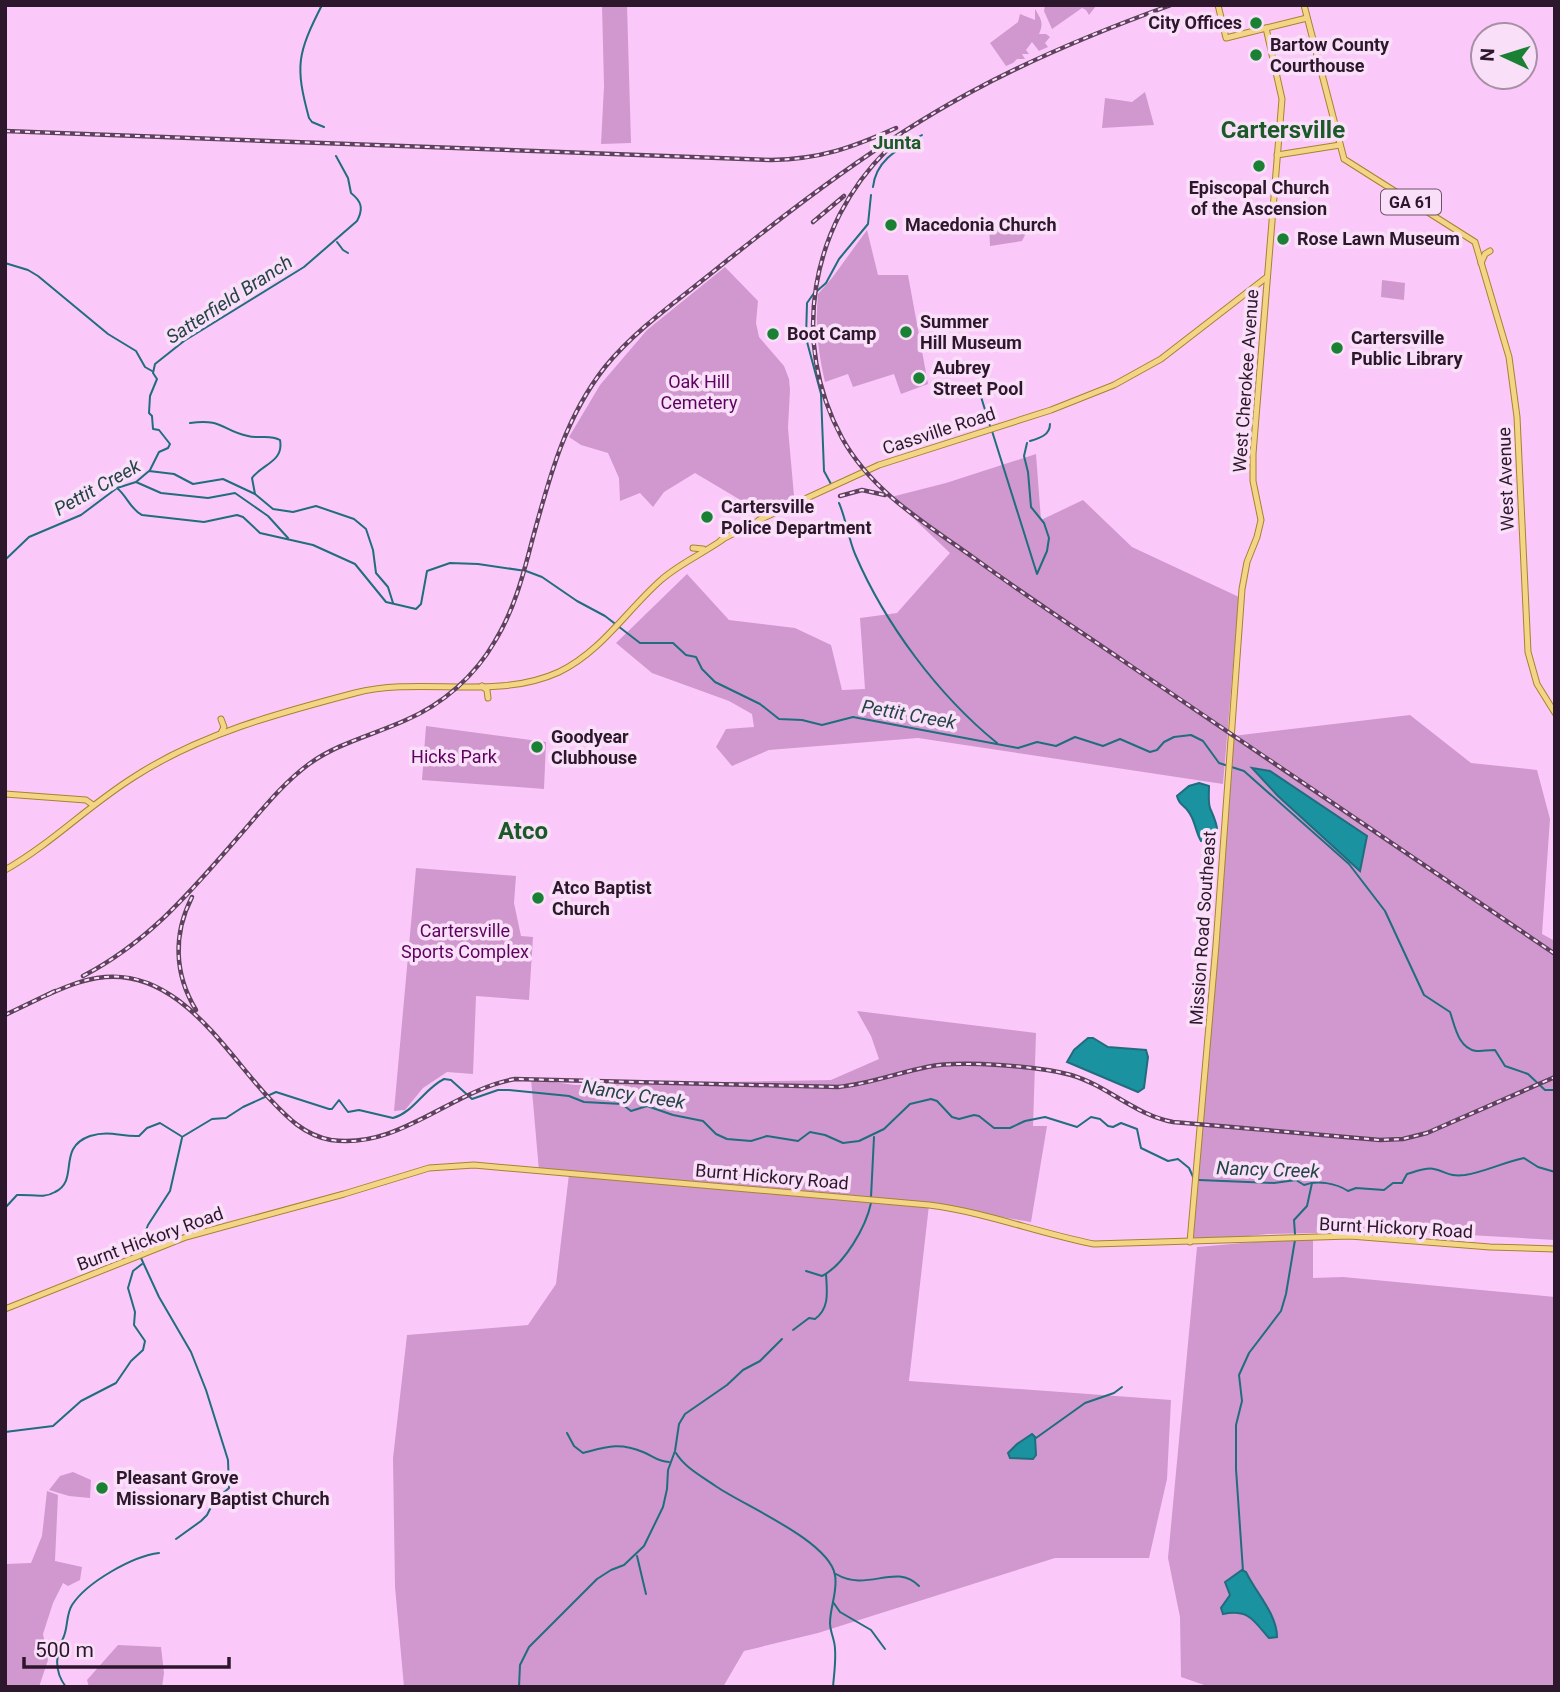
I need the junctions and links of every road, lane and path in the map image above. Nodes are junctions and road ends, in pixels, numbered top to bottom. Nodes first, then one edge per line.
1 (1218, 5) edge
2 (1304, 5) edge
3 (1307, 18) junction
4 (1266, 28) junction
5 (1340, 145) junction
6 (1277, 155) junction
7 (1490, 251) dead end
8 (1481, 263) junction
9 (1267, 277) junction
10 (1257, 285) junction
11 (1266, 288) junction
12 (722, 540) junction
13 (693, 548) dead end
14 (703, 550) junction
15 (622, 617) junction
16 (600, 641) junction
17 (561, 671) junction
18 (547, 677) junction
19 (451, 686) junction
20 (482, 686) junction
21 (488, 698) dead end
22 (1555, 713) edge
23 (222, 719) dead end
24 (221, 733) junction
25 (1231, 734) joint
26 (5, 794) edge
27 (90, 803) junction
28 (5, 870) edge
29 (1190, 1242) junction
30 (1555, 1249) edge
31 (5, 1309) edge

1 - 4 main road
2 - 3 main road, GA 61
3 - 4 main road
3 - 5 main road, GA 61
4 - 6 main road, West Cherokee Avenue
5 - 6 main road
5 - 8 main road, West Avenue / GA 61
6 - 9 main road, West Cherokee Avenue
7 - 8 main road
8 - 22 main road, West Avenue / GA 61
9 - 10 main road, Cassville Road
9 - 11 main road, West Cherokee Avenue
10 - 11 main road
10 - 12 main road, Cassville Road
11 - 25 main road, West Cherokee Avenue
12 - 14 main road, Cassville Road
12 - 15 main road, Cassville Road
13 - 14 main road
14 - 15 main road, Cassville Road
15 - 16 main road, Cassville Road
16 - 17 main road, Cassville Road
16 - 19 main road, Cassville Road
17 - 18 main road, Cassville Road
17 - 18 main road
18 - 20 main road, Cassville Road
19 - 20 main road, Cassville Road
19 - 24 main road, Cassville Road
20 - 21 main road
23 - 24 main road
24 - 27 main road, Cassville Road
25 - 29 main road, Mission Road Southeast
26 - 27 main road
27 - 28 main road, Cassville Road
29 - 30 main road, Burnt Hickory Road
29 - 31 main road, Burnt Hickory Road

